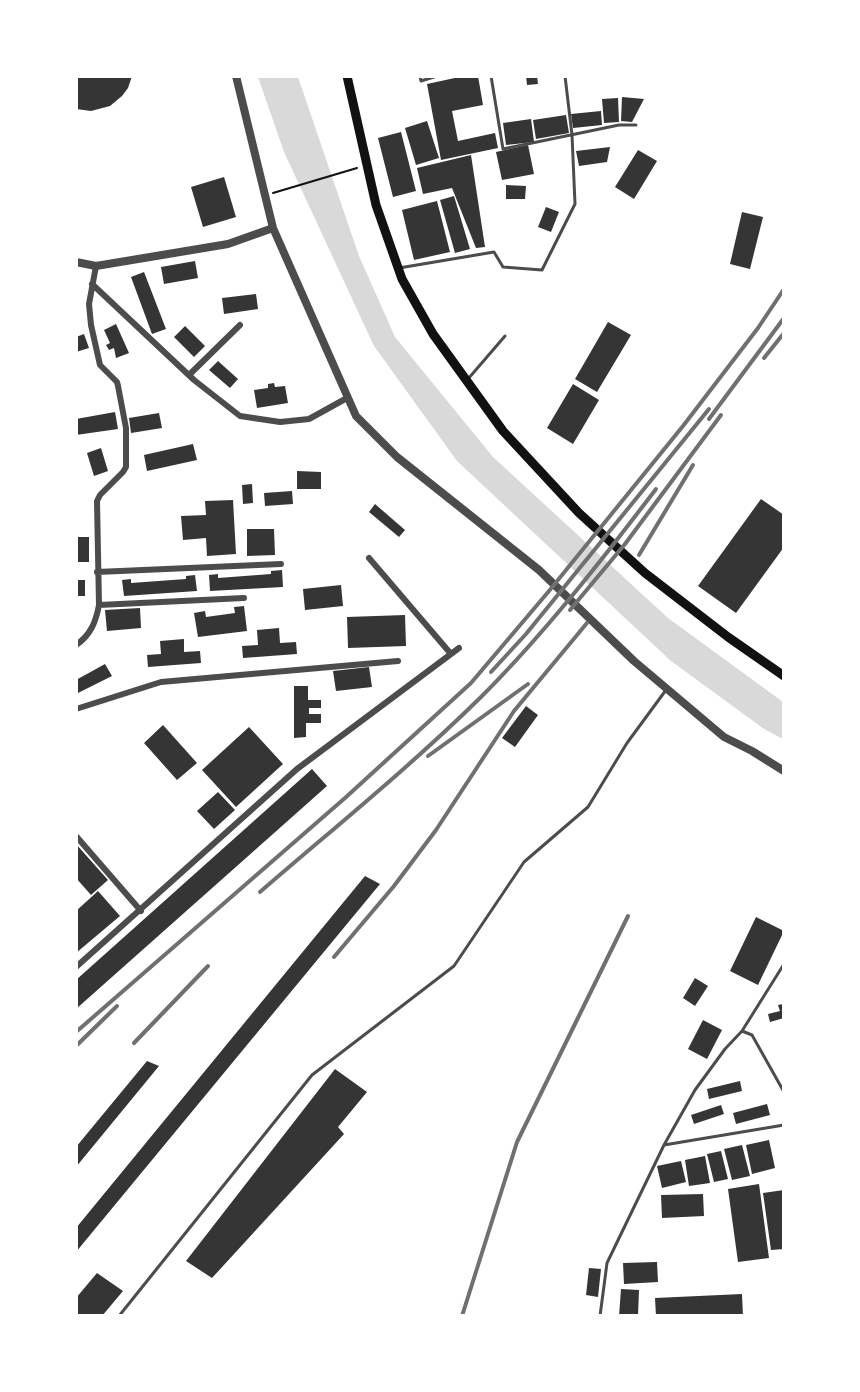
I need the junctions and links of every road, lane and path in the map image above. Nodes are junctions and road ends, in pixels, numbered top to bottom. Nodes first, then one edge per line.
1 (236, 76) edge
2 (347, 76) edge
3 (420, 76) edge
4 (436, 76) edge
5 (491, 76) edge
6 (565, 76) edge
7 (636, 125) dead end
8 (572, 135) junction
9 (367, 165) junction
10 (265, 195) junction
11 (273, 228) junction
12 (76, 262) edge
13 (96, 266) junction
14 (398, 268) junction
15 (92, 284) junction
16 (240, 325) dead end
17 (505, 336) dead end
18 (189, 375) junction
19 (467, 381) junction
20 (347, 398) junction
21 (369, 558) dead end
22 (281, 564) dead end
23 (97, 572) junction
24 (244, 598) dead end
25 (99, 605) junction
26 (76, 645) edge
27 (459, 648) dead end
28 (451, 654) junction
29 (398, 661) dead end
30 (783, 676) edge
31 (667, 688) junction
32 (76, 709) edge
33 (783, 771) edge
34 (76, 836) edge
35 (141, 911) junction
36 (783, 964) edge
37 (76, 967) edge
38 (742, 1031) junction
39 (783, 1092) edge
40 (783, 1125) edge
41 (664, 1145) junction
42 (119, 1316) edge
43 (600, 1316) edge

1 - 10 street
2 - 9 main road
3 - 4 lane
5 - 8 lane
6 - 8 lane
7 - 8 lane
8 - 14 lane
9 - 10 path
9 - 14 main road
10 - 11 street
11 - 13 street
11 - 20 street
12 - 13 street
13 - 15 street
14 - 19 main road
15 - 18 street
15 - 23 street
16 - 18 street
17 - 19 lane
18 - 20 street
19 - 30 main road
20 - 31 street
21 - 28 street
22 - 23 street
23 - 25 street
24 - 25 street
25 - 26 street
27 - 28 street
28 - 35 street
29 - 32 street
31 - 33 street
31 - 42 lane
34 - 35 street
35 - 37 street
36 - 38 lane
38 - 39 lane
38 - 41 lane
40 - 41 lane
41 - 43 lane

